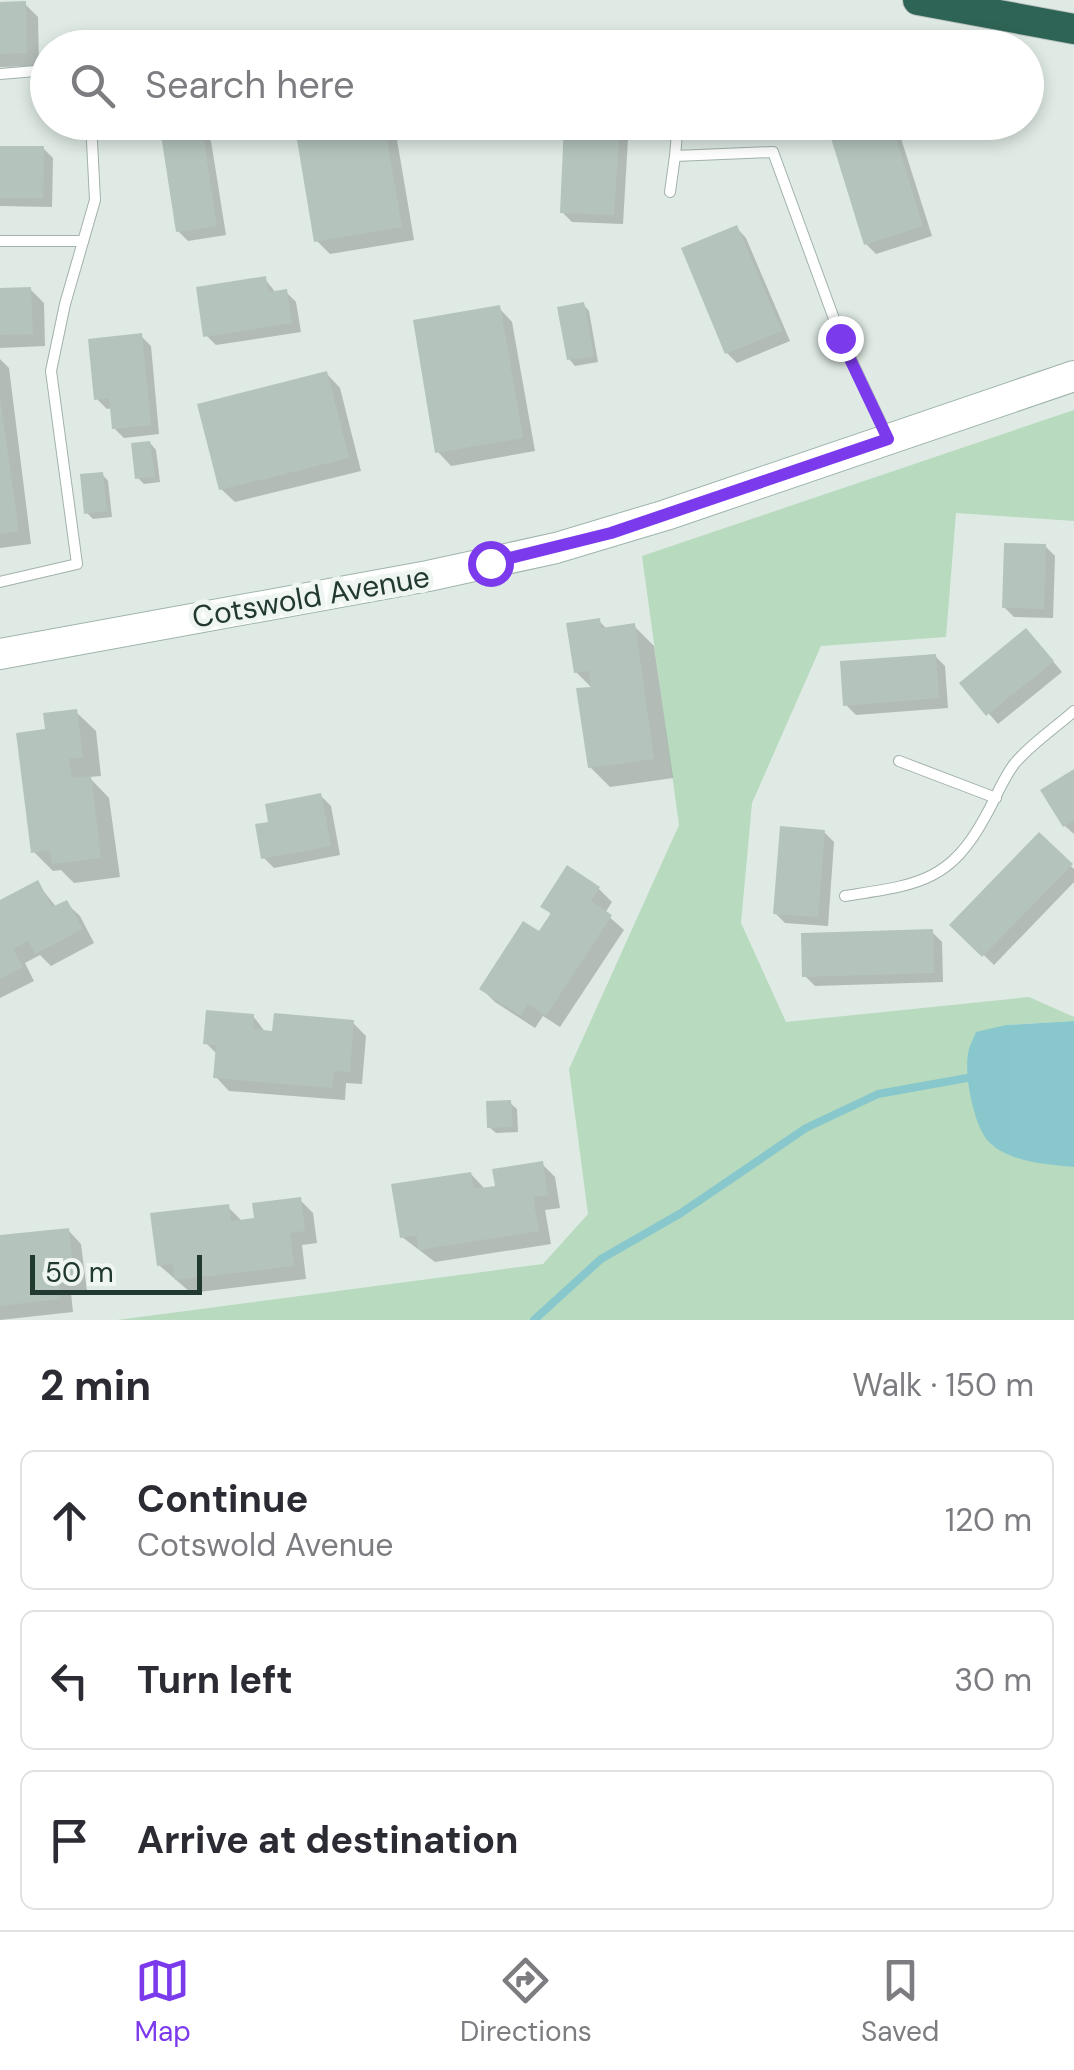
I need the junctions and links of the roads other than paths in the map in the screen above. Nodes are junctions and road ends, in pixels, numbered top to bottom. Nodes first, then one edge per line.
1 (918, 0) edge
2 (1074, 29) edge
3 (30, 72) edge
4 (0, 74) edge
5 (93, 140) edge
6 (676, 140) edge
7 (675, 156) junction
8 (670, 192) dead end
9 (83, 241) junction
10 (0, 242) edge
11 (1074, 376) edge
12 (888, 439) junction
13 (0, 582) edge
14 (0, 654) edge
15 (1074, 712) edge
16 (899, 761) dead end
17 (996, 798) junction
18 (845, 896) dead end

1 - 2 highway
3 - 4 lane
5 - 9 lane
6 - 7 lane
7 - 8 lane
7 - 12 lane
9 - 10 lane
9 - 13 lane
11 - 12 street, Cotswold Avenue
12 - 14 street, Cotswold Avenue
15 - 17 lane
16 - 17 lane
17 - 18 lane

